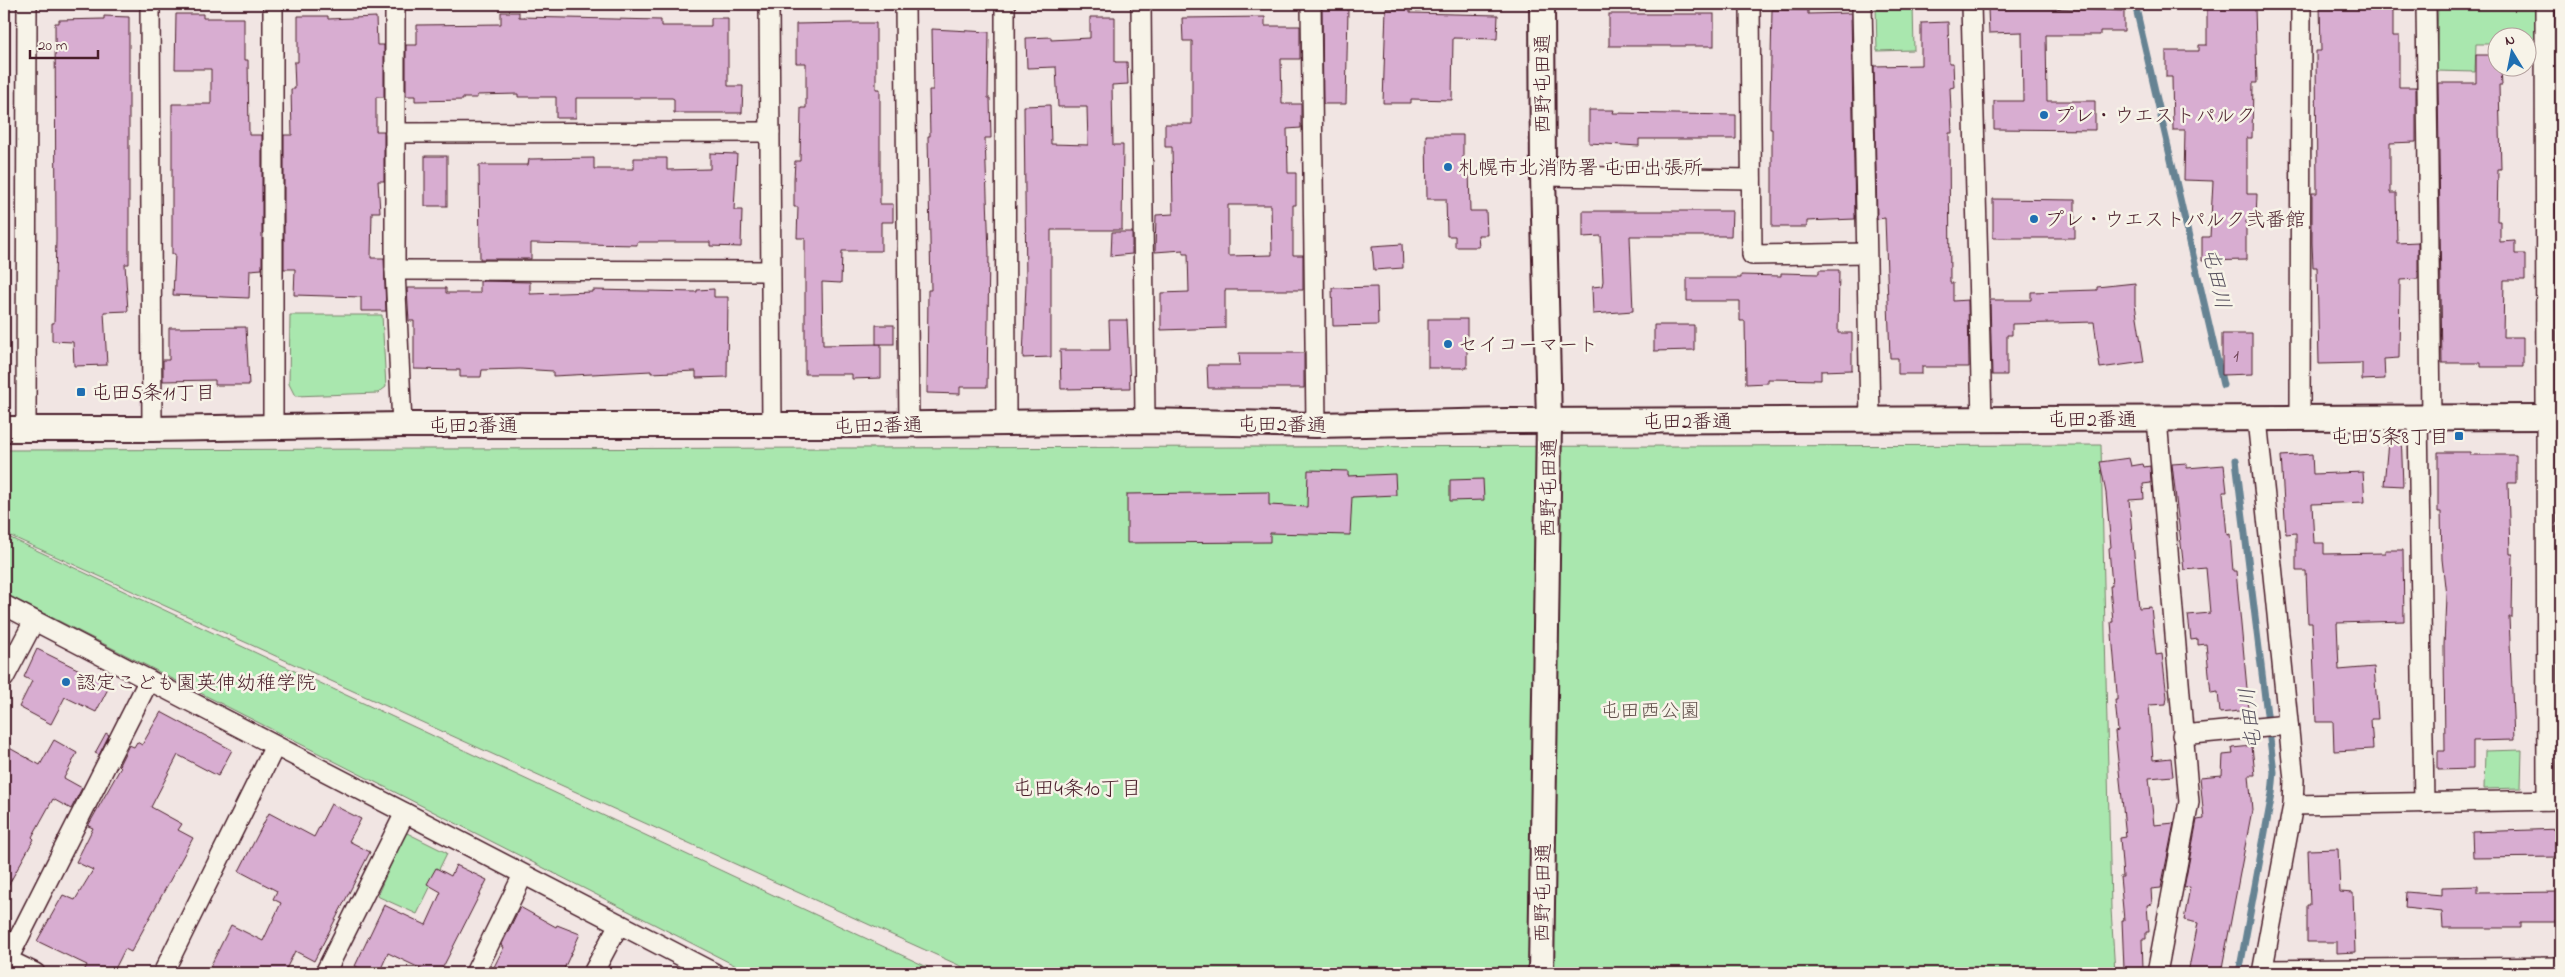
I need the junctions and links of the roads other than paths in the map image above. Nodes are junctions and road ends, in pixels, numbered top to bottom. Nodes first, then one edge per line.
1 (27, 4) edge
2 (150, 4) edge
3 (273, 4) edge
4 (395, 4) edge
5 (769, 4) edge
6 (905, 4) edge
7 (1005, 4) edge
8 (1141, 4) edge
9 (1311, 4) edge
10 (1542, 4) edge
11 (1750, 4) edge
12 (1862, 4) edge
13 (1971, 4) edge
14 (2301, 4) edge
15 (2426, 4) edge
16 (2545, 4) edge
17 (770, 132) junction
18 (395, 133) junction
19 (1543, 176) junction
20 (1751, 179) junction
21 (1866, 253) junction
22 (395, 270) junction
23 (770, 271) junction
24 (2554, 417) edge
25 (2300, 418) junction
26 (2424, 418) junction
27 (1982, 419) junction
28 (2157, 419) junction
29 (2257, 419) junction
30 (1870, 420) junction
31 (1145, 421) junction
32 (1549, 421) junction
33 (1006, 422) junction
34 (402, 424) junction
35 (909, 425) junction
36 (1316, 425) junction
37 (273, 426) junction
38 (772, 426) junction
39 (15, 428) edge
40 (152, 429) junction
41 (4, 605) edge
42 (34, 621) junction
43 (4, 678) edge
44 (149, 680) junction
45 (2288, 725) junction
46 (2182, 735) junction
47 (275, 746) junction
48 (2554, 800) edge
49 (2424, 803) junction
50 (2293, 806) junction
51 (405, 813) junction
52 (523, 875) junction
53 (619, 924) junction
54 (5, 962) edge
55 (2561, 967) edge
56 (2262, 972) edge
57 (35, 973) edge
58 (163, 973) edge
59 (325, 973) edge
60 (474, 973) edge
61 (594, 973) edge
62 (714, 973) edge
63 (1541, 973) edge
64 (2157, 973) edge

1 - 39 street
2 - 40 street
3 - 37 street
4 - 18 street
5 - 17 street
6 - 35 street
7 - 33 street
8 - 31 street
9 - 36 street
10 - 19 street, 西野屯田通
11 - 20 street
12 - 21 street
13 - 27 street
14 - 25 street
15 - 26 street
16 - 24 street
17 - 18 street
17 - 23 street
18 - 22 street
19 - 20 street
19 - 32 street, 西野屯田通
20 - 21 street
21 - 30 street
22 - 23 street
22 - 34 street
23 - 38 street
24 - 26 street, 屯田2番通
24 - 48 street
25 - 26 street, 屯田2番通
25 - 29 street, 屯田2番通
26 - 49 street
27 - 28 street, 屯田2番通
27 - 30 street, 屯田2番通
28 - 29 street, 屯田2番通
28 - 46 street
29 - 45 street
30 - 32 street, 屯田2番通
31 - 33 street, 屯田2番通
31 - 36 street, 屯田2番通
32 - 36 street, 屯田2番通
32 - 63 street, 西野屯田通
33 - 35 street, 屯田2番通
34 - 37 street, 屯田2番通
34 - 38 street, 屯田2番通
35 - 38 street, 屯田2番通
37 - 40 street, 屯田2番通
39 - 40 street, 屯田2番通
41 - 42 street
42 - 43 street
42 - 44 street
44 - 47 street
44 - 54 street
45 - 46 street
45 - 50 street
46 - 64 street
47 - 51 street
47 - 58 street
48 - 49 street
49 - 50 street
50 - 56 street
51 - 52 street
51 - 59 street
52 - 53 street
52 - 60 street
53 - 61 street
53 - 62 street
54 - 57 street
55 - 56 street

